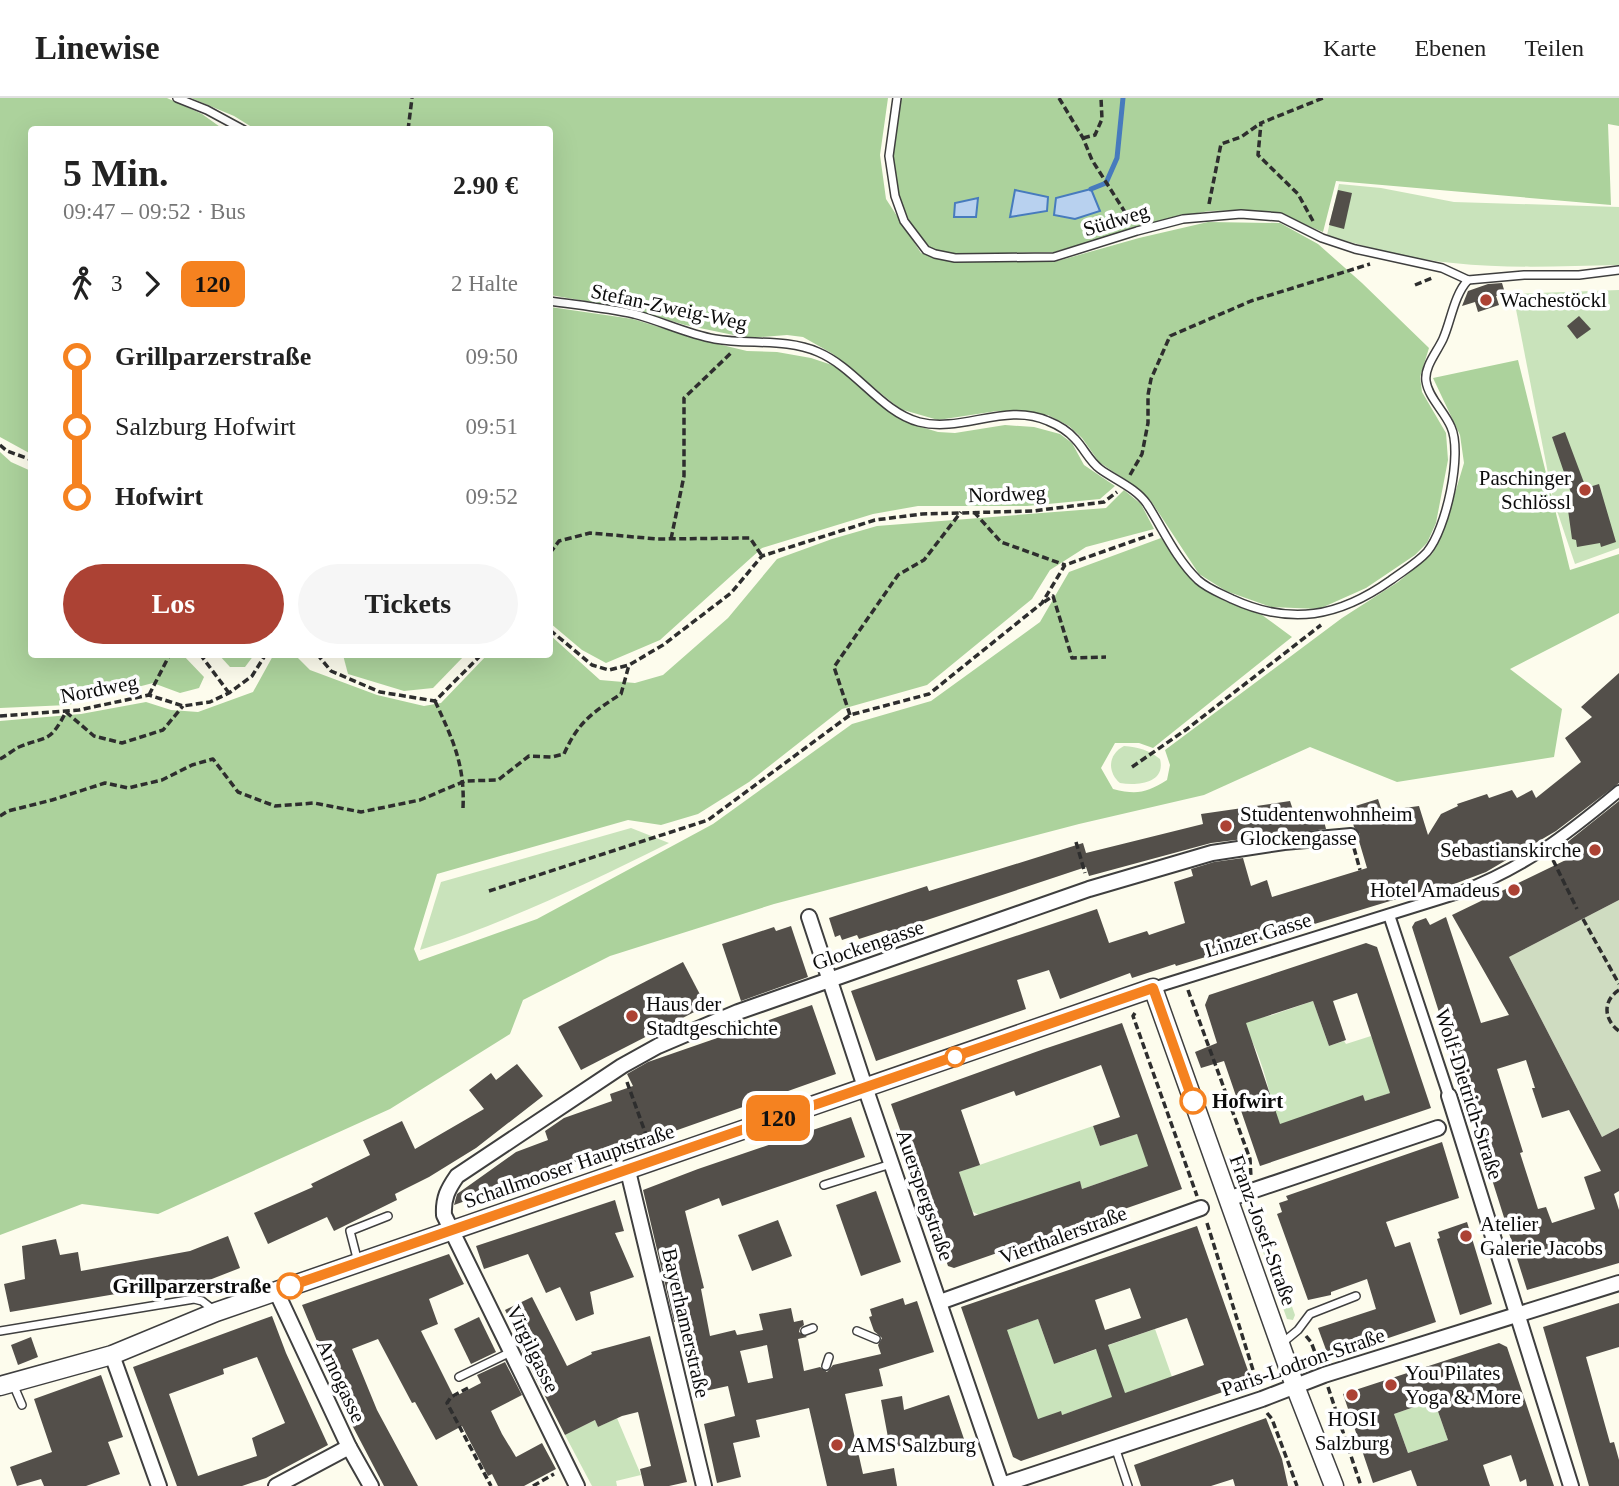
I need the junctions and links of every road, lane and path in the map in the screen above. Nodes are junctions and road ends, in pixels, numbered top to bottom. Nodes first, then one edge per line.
1 (177, 98) edge
2 (412, 98) edge
3 (897, 98) edge
4 (1059, 98) edge
5 (1101, 98) edge
6 (1323, 98) edge
7 (1261, 123) junction
8 (236, 126) edge
9 (408, 126) edge
10 (1083, 138) junction
11 (1206, 216) junction
12 (1137, 231) junction
13 (1322, 238) junction
14 (1392, 258) junction
15 (1619, 270) edge
16 (1468, 279) junction
17 (553, 301) edge
18 (741, 343) junction
19 (0, 445) edge
20 (28, 459) edge
21 (1124, 485) junction
22 (961, 512) junction
23 (974, 512) junction
24 (1162, 531) junction
25 (671, 539) junction
26 (553, 549) edge
27 (762, 556) junction
28 (1065, 565) junction
29 (1042, 603) junction
30 (1342, 608) junction
31 (553, 632) edge
32 (1106, 657) dead end
33 (168, 658) edge
34 (203, 658) edge
35 (264, 658) edge
36 (320, 658) edge
37 (478, 658) edge
38 (629, 665) junction
39 (229, 693) junction
40 (149, 695) junction
41 (435, 701) junction
42 (183, 706) junction
43 (66, 712) junction
44 (0, 716) edge
45 (850, 716) junction
46 (0, 760) edge
47 (1132, 767) dead end
48 (464, 781) junction
49 (1619, 791) edge
50 (463, 808) dead end
51 (0, 816) edge
52 (1351, 836) joint
53 (1076, 842) dead end
54 (1547, 849) junction
55 (1360, 870) dead end
56 (1089, 889) junction
57 (489, 891) dead end
58 (1373, 907) dead end
59 (1577, 909) dead end
60 (1389, 915) junction
61 (809, 917) dead end
62 (1376, 919) junction
63 (1583, 919) dead end
64 (1184, 978) junction
65 (830, 980) junction
66 (1619, 984) edge
67 (1153, 988) junction
68 (1619, 990) edge
69 (1619, 1031) edge
70 (622, 1066) junction
71 (865, 1087) junction
72 (1449, 1097) joint
73 (1438, 1128) dead end
74 (649, 1143) dead end
75 (891, 1164) junction
76 (628, 1171) junction
77 (824, 1185) dead end
78 (1251, 1191) junction
79 (1228, 1199) junction
80 (1201, 1208) junction
81 (388, 1216) dead end
82 (452, 1230) junction
83 (358, 1262) junction
84 (1619, 1283) edge
85 (276, 1291) junction
86 (1356, 1296) dead end
87 (940, 1302) junction
88 (216, 1312) junction
89 (1517, 1315) junction
90 (0, 1331) edge
91 (857, 1331) dead end
92 (876, 1339) dead end
93 (1311, 1342) dead end
94 (1280, 1345) junction
95 (510, 1352) junction
96 (112, 1356) junction
97 (829, 1357) dead end
98 (1319, 1362) dead end
99 (826, 1366) dead end
100 (458, 1377) dead end
101 (1257, 1383) dead end
102 (6, 1385) edge
103 (474, 1385) dead end
104 (1295, 1386) junction
105 (1330, 1394) dead end
106 (22, 1405) dead end
107 (1268, 1415) dead end
108 (349, 1447) junction
109 (1115, 1447) junction
110 (559, 1472) dead end
111 (1002, 1485) edge
112 (159, 1486) edge
113 (276, 1486) edge
114 (371, 1486) edge
115 (491, 1486) edge
116 (533, 1486) edge
117 (577, 1486) edge
118 (704, 1486) edge
119 (1128, 1486) edge
120 (1297, 1486) edge
121 (1334, 1486) edge
122 (1361, 1486) edge
123 (1571, 1486) edge

1 - 8 lane
2 - 9 path
3 - 12 lane, Südweg
4 - 10 path
5 - 10 path
6 - 7 path
7 - 11 path
7 - 13 path
10 - 12 path
11 - 12 lane, Südweg
11 - 13 lane, Südweg
13 - 14 lane, Südweg
14 - 16 lane, Südweg
14 - 21 path, Nordweg
15 - 16 lane
16 - 30 lane, Stefan-Zweig-Weg
17 - 18 lane, Stefan-Zweig-Weg
18 - 21 lane, Stefan-Zweig-Weg
18 - 25 path
19 - 20 path
21 - 23 path, Nordweg
21 - 24 lane, Stefan-Zweig-Weg
22 - 23 path, Nordweg
22 - 27 path, Nordweg
22 - 45 path
23 - 28 path
24 - 28 path
24 - 30 lane, Stefan-Zweig-Weg
25 - 26 path
25 - 27 path
27 - 38 path
28 - 29 path
29 - 32 path
29 - 45 path
30 - 47 path
31 - 38 path
33 - 40 path
34 - 39 path
35 - 39 path, Nordweg
36 - 41 path
37 - 41 path
38 - 48 path
39 - 42 path, Nordweg
40 - 42 path, Nordweg
40 - 43 path, Nordweg
41 - 48 path
42 - 43 path
43 - 44 path, Nordweg
43 - 46 path
45 - 57 path
48 - 50 path
48 - 51 path
49 - 54 street, Linzer Gasse
52 - 55 path
52 - 56 street, Glockengasse
53 - 56 path
54 - 59 path
54 - 60 street, Linzer Gasse
56 - 65 street, Glockengasse
58 - 62 street
60 - 62 street, Linzer Gasse
60 - 72 street, Wolf-Dietrich-Straße
61 - 65 street, Auerspergstraße
62 - 64 street, Linzer Gasse
63 - 66 path
64 - 67 street, Linzer Gasse
64 - 78 path
65 - 70 street, Glockengasse
65 - 71 street, Auerspergstraße
67 - 71 street, Schallmooser Hauptstraße
67 - 79 street, Franz-Josef-Straße
67 - 80 path
68 - 69 path
70 - 74 path
70 - 82 street, Glockengasse
71 - 75 street, Auerspergstraße
71 - 76 street, Schallmooser Hauptstraße
72 - 89 street, Wolf-Dietrich-Straße
73 - 78 street
75 - 77 lane
75 - 87 street, Auerspergstraße
76 - 82 street, Schallmooser Hauptstraße
76 - 118 street, Bayerhamerstraße
78 - 79 street
79 - 94 street, Franz-Josef-Straße
80 - 87 street, Vierthalerstraße
80 - 101 path
81 - 83 lane
82 - 83 street, Schallmooser Hauptstraße
82 - 95 street, Virgilgasse
83 - 85 street, Schallmooser Hauptstraße
84 - 89 street, Paris-Lodron-Straße
85 - 88 street, Schallmooser Hauptstraße
85 - 108 street, Arnogasse
86 - 94 lane
87 - 111 street, Auerspergstraße
88 - 90 lane
88 - 96 street, Schallmooser Hauptstraße
89 - 104 street, Paris-Lodron-Straße
89 - 123 street, Wolf-Dietrich-Straße
91 - 92 lane
93 - 98 path
94 - 104 street, Franz-Josef-Straße
95 - 100 lane
95 - 117 street, Virgilgasse
96 - 102 street, Schallmooser Hauptstraße
96 - 112 street
97 - 99 lane
102 - 106 lane
103 - 115 path
104 - 109 street, Paris-Lodron-Straße
104 - 121 street, Franz-Josef-Straße
105 - 122 path
107 - 120 path
108 - 113 street
108 - 114 street, Arnogasse
109 - 111 street, Paris-Lodron-Straße
109 - 119 lane
110 - 116 path

